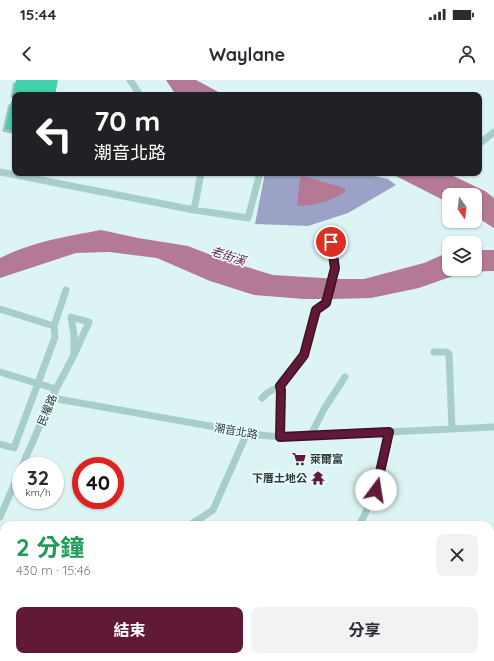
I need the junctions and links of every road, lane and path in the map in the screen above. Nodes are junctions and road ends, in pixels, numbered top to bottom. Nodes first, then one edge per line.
1 (130, 80) edge
2 (138, 92) edge
3 (494, 132) edge
4 (482, 142) edge
5 (0, 172) edge
6 (12, 174) edge
7 (20, 176) edge
8 (201, 176) edge
9 (259, 176) edge
10 (194, 210) junction
11 (328, 230) dead end
12 (66, 290) dead end
13 (0, 309) edge
14 (54, 326) junction
15 (434, 352) dead end
16 (74, 355) junction
17 (0, 372) edge
18 (345, 377) dead end
19 (37, 384) junction
20 (280, 386) junction
21 (56, 389) junction
22 (52, 398) junction
23 (262, 398) dead end
24 (494, 427) edge
25 (452, 429) junction
26 (389, 432) junction
27 (247, 433) junction
28 (311, 435) junction
29 (280, 437) junction
30 (0, 444) edge
31 (26, 457) edge
32 (12, 490) edge
33 (0, 517) edge
34 (196, 521) edge
35 (362, 521) edge

1 - 2 street
3 - 4 street
5 - 6 street
7 - 10 street
8 - 10 street
9 - 10 street
11 - 20 street
12 - 14 street
13 - 14 street
14 - 19 street
15 - 25 street
16 - 16 street, 民權路
16 - 21 street, 民權路
17 - 19 street
18 - 28 street
19 - 21 street
19 - 30 street
20 - 23 street
20 - 29 street
21 - 22 street, 民權路
22 - 27 street, 潮音北路
22 - 31 street, 民權路
24 - 25 street, 潮音北路
25 - 26 street, 潮音北路
26 - 28 street, 潮音北路
26 - 35 street
27 - 29 street, 潮音北路
27 - 34 street
28 - 29 street, 潮音北路
32 - 33 street

